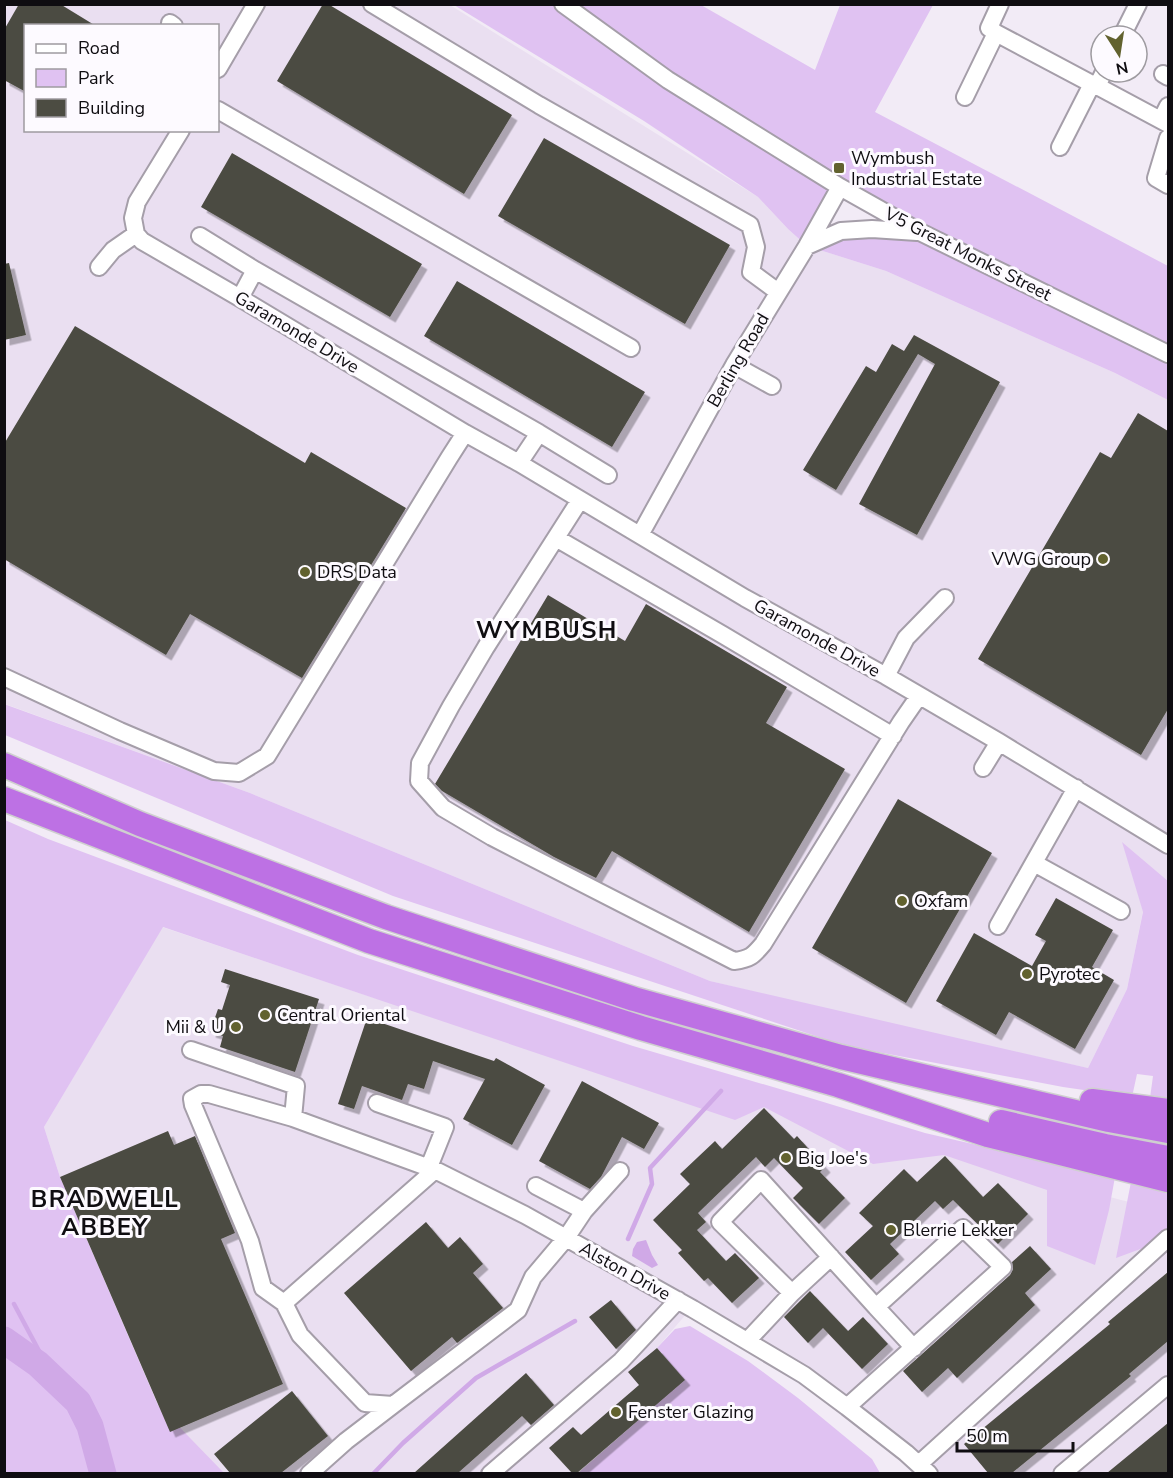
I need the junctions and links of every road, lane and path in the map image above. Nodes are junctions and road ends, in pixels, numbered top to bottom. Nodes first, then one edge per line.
1 (256, 4) edge
2 (372, 4) edge
3 (563, 4) edge
4 (1000, 4) edge
5 (1138, 4) edge
6 (1128, 24) edge
7 (996, 33) junction
8 (220, 58) edge
9 (1089, 77) edge
10 (1095, 84) edge
11 (1103, 84) edge
12 (965, 97) dead end
13 (219, 111) edge
14 (1166, 117) edge
15 (180, 132) edge
16 (1168, 138) edge
17 (1060, 147) dead end
18 (1168, 185) edge
19 (840, 187) junction
20 (135, 231) junction
21 (920, 232) junction
22 (200, 236) dead end
23 (807, 246) junction
24 (99, 267) dead end
25 (255, 270) junction
26 (778, 292) junction
27 (240, 298) junction
28 (631, 348) dead end
29 (1168, 354) edge
30 (734, 365) junction
31 (772, 386) dead end
32 (465, 433) junction
33 (539, 433) junction
34 (519, 463) junction
35 (608, 475) dead end
36 (580, 500) junction
37 (640, 535) junction
38 (556, 538) junction
39 (945, 598) dead end
40 (885, 676) junction
41 (4, 677) edge
42 (919, 696) junction
43 (892, 736) junction
44 (999, 742) junction
45 (4, 765) edge
46 (983, 768) dead end
47 (1076, 789) junction
48 (4, 799) edge
49 (1168, 845) edge
50 (1034, 863) junction
51 (1121, 911) dead end
52 (998, 926) dead end
53 (191, 1050) dead end
54 (944, 1082) junction
55 (838, 1085) junction
56 (377, 1103) dead end
57 (1168, 1111) edge
58 (293, 1119) junction
59 (1168, 1131) edge
60 (1168, 1158) edge
61 (432, 1169) junction
62 (620, 1171) dead end
63 (1168, 1180) edge
64 (536, 1186) dead end
65 (584, 1211) junction
66 (566, 1238) junction
67 (1168, 1238) edge
68 (831, 1257) junction
69 (792, 1293) junction
70 (678, 1300) junction
71 (284, 1303) junction
72 (876, 1307) junction
73 (748, 1341) junction
74 (914, 1348) junction
75 (1168, 1385) edge
76 (393, 1404) junction
77 (847, 1407) junction
78 (924, 1469) edge
79 (309, 1473) edge
80 (490, 1473) edge
81 (1062, 1473) edge

1 - 8 street
2 - 26 street
3 - 19 street, V5 Great Monks Street
4 - 7 street
5 - 6 street
7 - 9 street
7 - 12 street
10 - 17 street
11 - 14 street
13 - 28 street
15 - 20 street
16 - 18 street
19 - 21 street, V5 Great Monks Street
19 - 23 street, Berling Road
20 - 24 street
20 - 27 street, Garamonde Drive
21 - 23 street
21 - 29 street, V5 Great Monks Street
22 - 25 street
23 - 26 street, Berling Road
25 - 27 street
25 - 33 street
26 - 30 street, Berling Road
27 - 32 street, Garamonde Drive
30 - 31 street
30 - 37 street, Berling Road
32 - 34 street, Garamonde Drive
32 - 41 street
33 - 34 street
33 - 35 street
34 - 36 street, Garamonde Drive
36 - 37 street, Garamonde Drive
36 - 38 street
37 - 40 street, Garamonde Drive
38 - 43 street
38 - 43 street
39 - 40 street
40 - 42 street, Garamonde Drive
42 - 43 street
42 - 44 street, Garamonde Drive
44 - 46 street
44 - 47 street, Garamonde Drive
45 - 54 highway
47 - 49 street, Garamonde Drive
47 - 50 street
48 - 55 highway
50 - 51 street
50 - 52 street
53 - 58 street
54 - 57 highway
54 - 59 highway
55 - 60 highway
55 - 63 highway
56 - 61 street
58 - 61 street, Alston Drive
58 - 71 street, Alston Drive
61 - 66 street, Alston Drive
61 - 71 street
62 - 65 street
64 - 65 street
65 - 66 street
66 - 70 street, Alston Drive
66 - 76 street
67 - 78 street
68 - 69 street
68 - 69 street
68 - 72 street
69 - 73 street
70 - 73 street, Alston Drive
70 - 80 street
71 - 76 street
72 - 74 street
72 - 74 street
73 - 77 street, Alston Drive
74 - 77 street
75 - 81 street
76 - 79 street
77 - 78 street, Alston Drive

